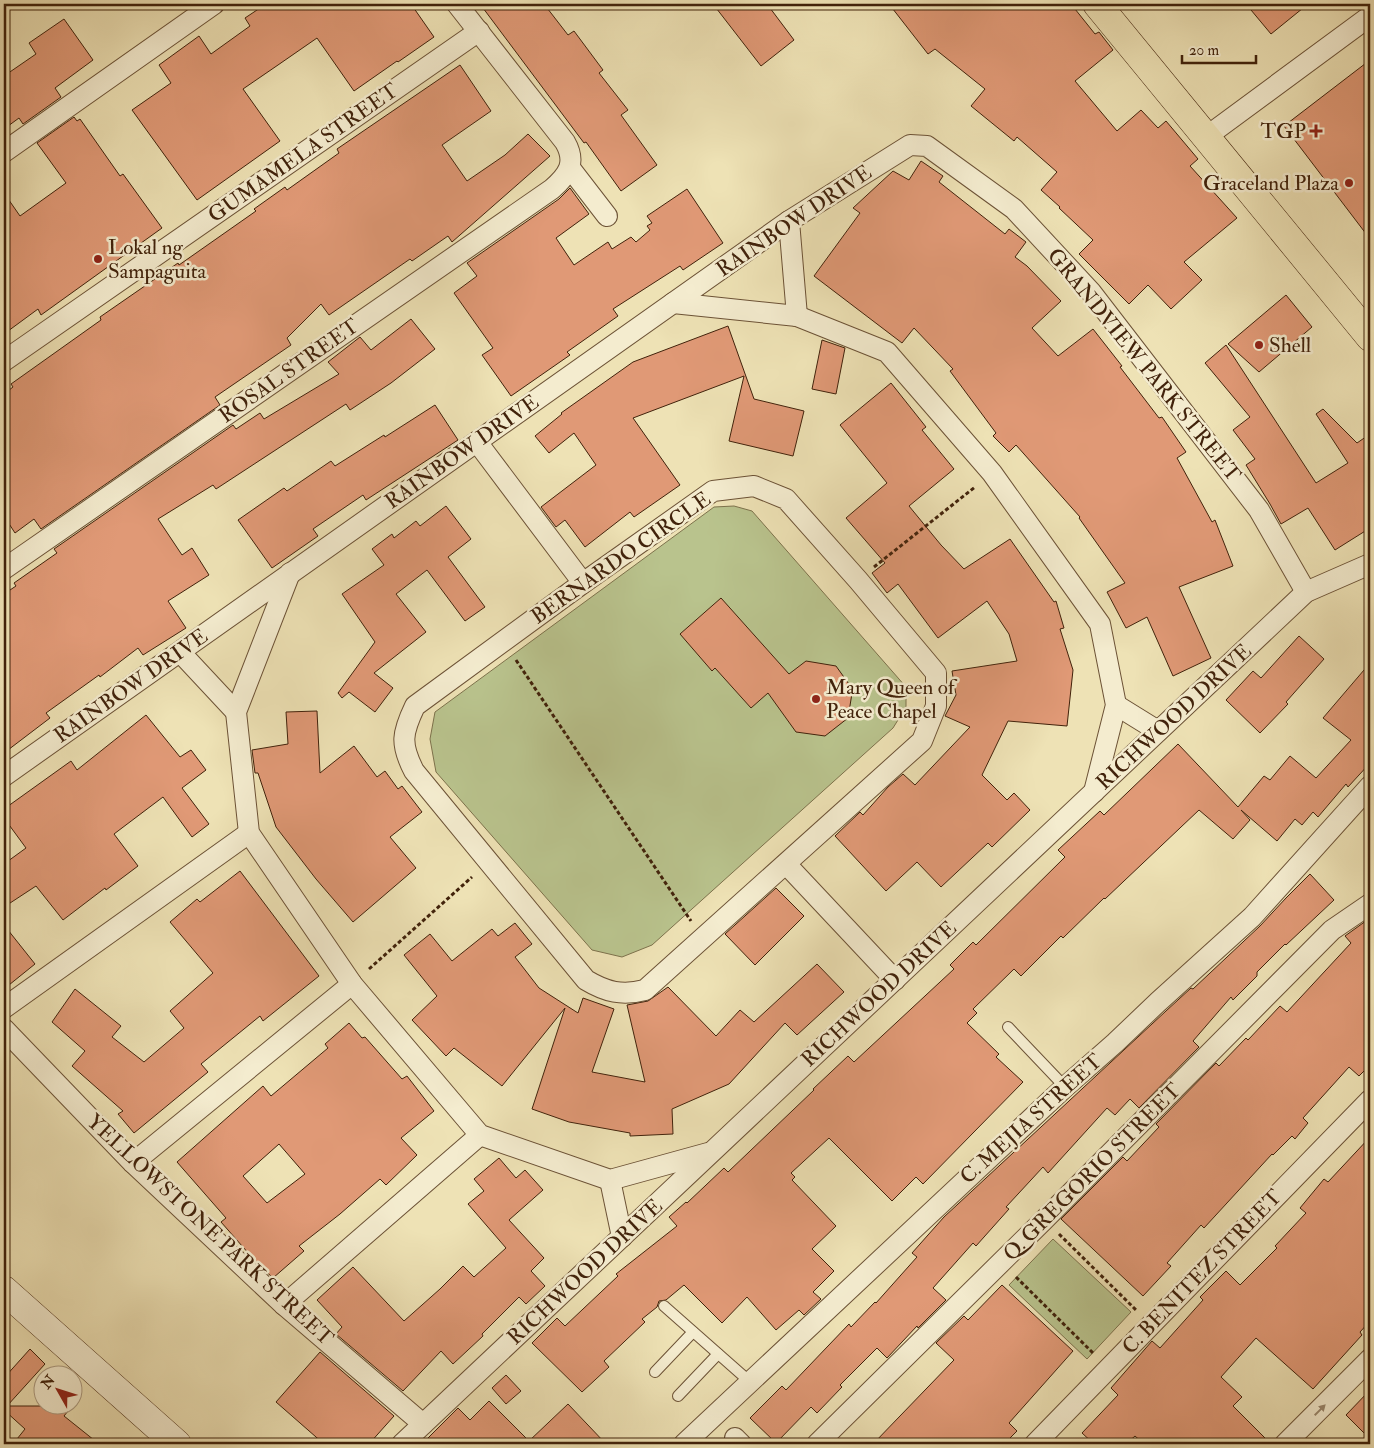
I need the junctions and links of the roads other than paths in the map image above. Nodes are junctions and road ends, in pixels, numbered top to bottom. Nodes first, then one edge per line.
1 (214, 4) edge
2 (457, 4) edge
3 (1097, 4) edge
4 (1370, 16) edge
5 (479, 31) junction
6 (1206, 138) junction
7 (927, 146) joint
8 (4, 152) edge
9 (570, 168) junction
10 (607, 216) dead end
11 (789, 221) junction
12 (673, 303) junction
13 (797, 316) junction
14 (1370, 337) edge
15 (4, 361) edge
16 (477, 442) junction
17 (1370, 564) edge
18 (4, 569) edge
19 (290, 573) junction
20 (583, 583) junction
21 (1306, 592) junction
22 (180, 652) junction
23 (1116, 704) junction
24 (236, 712) junction
25 (1158, 731) junction
26 (4, 776) edge
27 (1370, 786) edge
28 (1094, 792) junction
29 (248, 833) junction
30 (786, 864) junction
31 (1370, 904) edge
32 (895, 980) junction
33 (352, 984) junction
34 (4, 1008) edge
35 (1008, 1027) dead end
36 (4, 1029) edge
37 (1065, 1087) junction
38 (1370, 1100) edge
39 (480, 1135) junction
40 (712, 1152) junction
41 (133, 1163) junction
42 (610, 1180) junction
43 (622, 1237) junction
44 (4, 1290) edge
45 (284, 1305) junction
46 (664, 1306) dead end
47 (693, 1332) junction
48 (718, 1354) junction
49 (1370, 1359) edge
50 (655, 1372) dead end
51 (750, 1381) junction
52 (678, 1396) dead end
53 (423, 1424) junction
54 (177, 1444) edge
55 (402, 1444) edge
56 (684, 1444) edge
57 (817, 1444) edge
58 (1035, 1444) edge
59 (1285, 1444) edge

1 - 8 street
2 - 5 street
3 - 6 main road
4 - 6 street
5 - 9 street
5 - 15 street, GUMAMELA STREET
6 - 14 main road
7 - 11 street, RAINBOW DRIVE
7 - 21 street, GRANDVIEW PARK STREET
9 - 10 street
9 - 18 street, ROSAL STREET
11 - 12 street, RAINBOW DRIVE
11 - 13 street
12 - 13 street
12 - 16 street, RAINBOW DRIVE
13 - 23 street
16 - 19 street, RAINBOW DRIVE
16 - 20 street
17 - 21 street, RICHWOOD DRIVE
19 - 22 street, RAINBOW DRIVE
19 - 24 street
20 - 30 street, BERNARDO CIRCLE
20 - 30 street, BERNARDO CIRCLE
21 - 25 street, RICHWOOD DRIVE
22 - 24 street
22 - 26 street, RAINBOW DRIVE
23 - 25 street
23 - 28 street
24 - 29 street
25 - 28 street, RICHWOOD DRIVE
27 - 37 street, C. MEJIA STREET
28 - 32 street, RICHWOOD DRIVE
29 - 33 street
29 - 34 street
30 - 32 street
31 - 57 street, Q. GREGORIO STREET
32 - 40 street, RICHWOOD DRIVE
33 - 39 street
33 - 41 street
35 - 37 lane
36 - 41 street, YELLOWSTONE PARK STREET
37 - 51 street, C. MEJIA STREET
38 - 58 street, C. BENITEZ STREET
39 - 42 street
39 - 45 street
40 - 42 street
40 - 43 street, RICHWOOD DRIVE
41 - 45 street, YELLOWSTONE PARK STREET
42 - 43 street
43 - 53 street, RICHWOOD DRIVE
44 - 54 street
45 - 53 street, YELLOWSTONE PARK STREET
46 - 47 lane
47 - 48 lane
47 - 50 lane
48 - 51 lane
48 - 52 lane
59 -> 49 street
51 - 56 street, C. MEJIA STREET
53 - 55 street, RICHWOOD DRIVE

